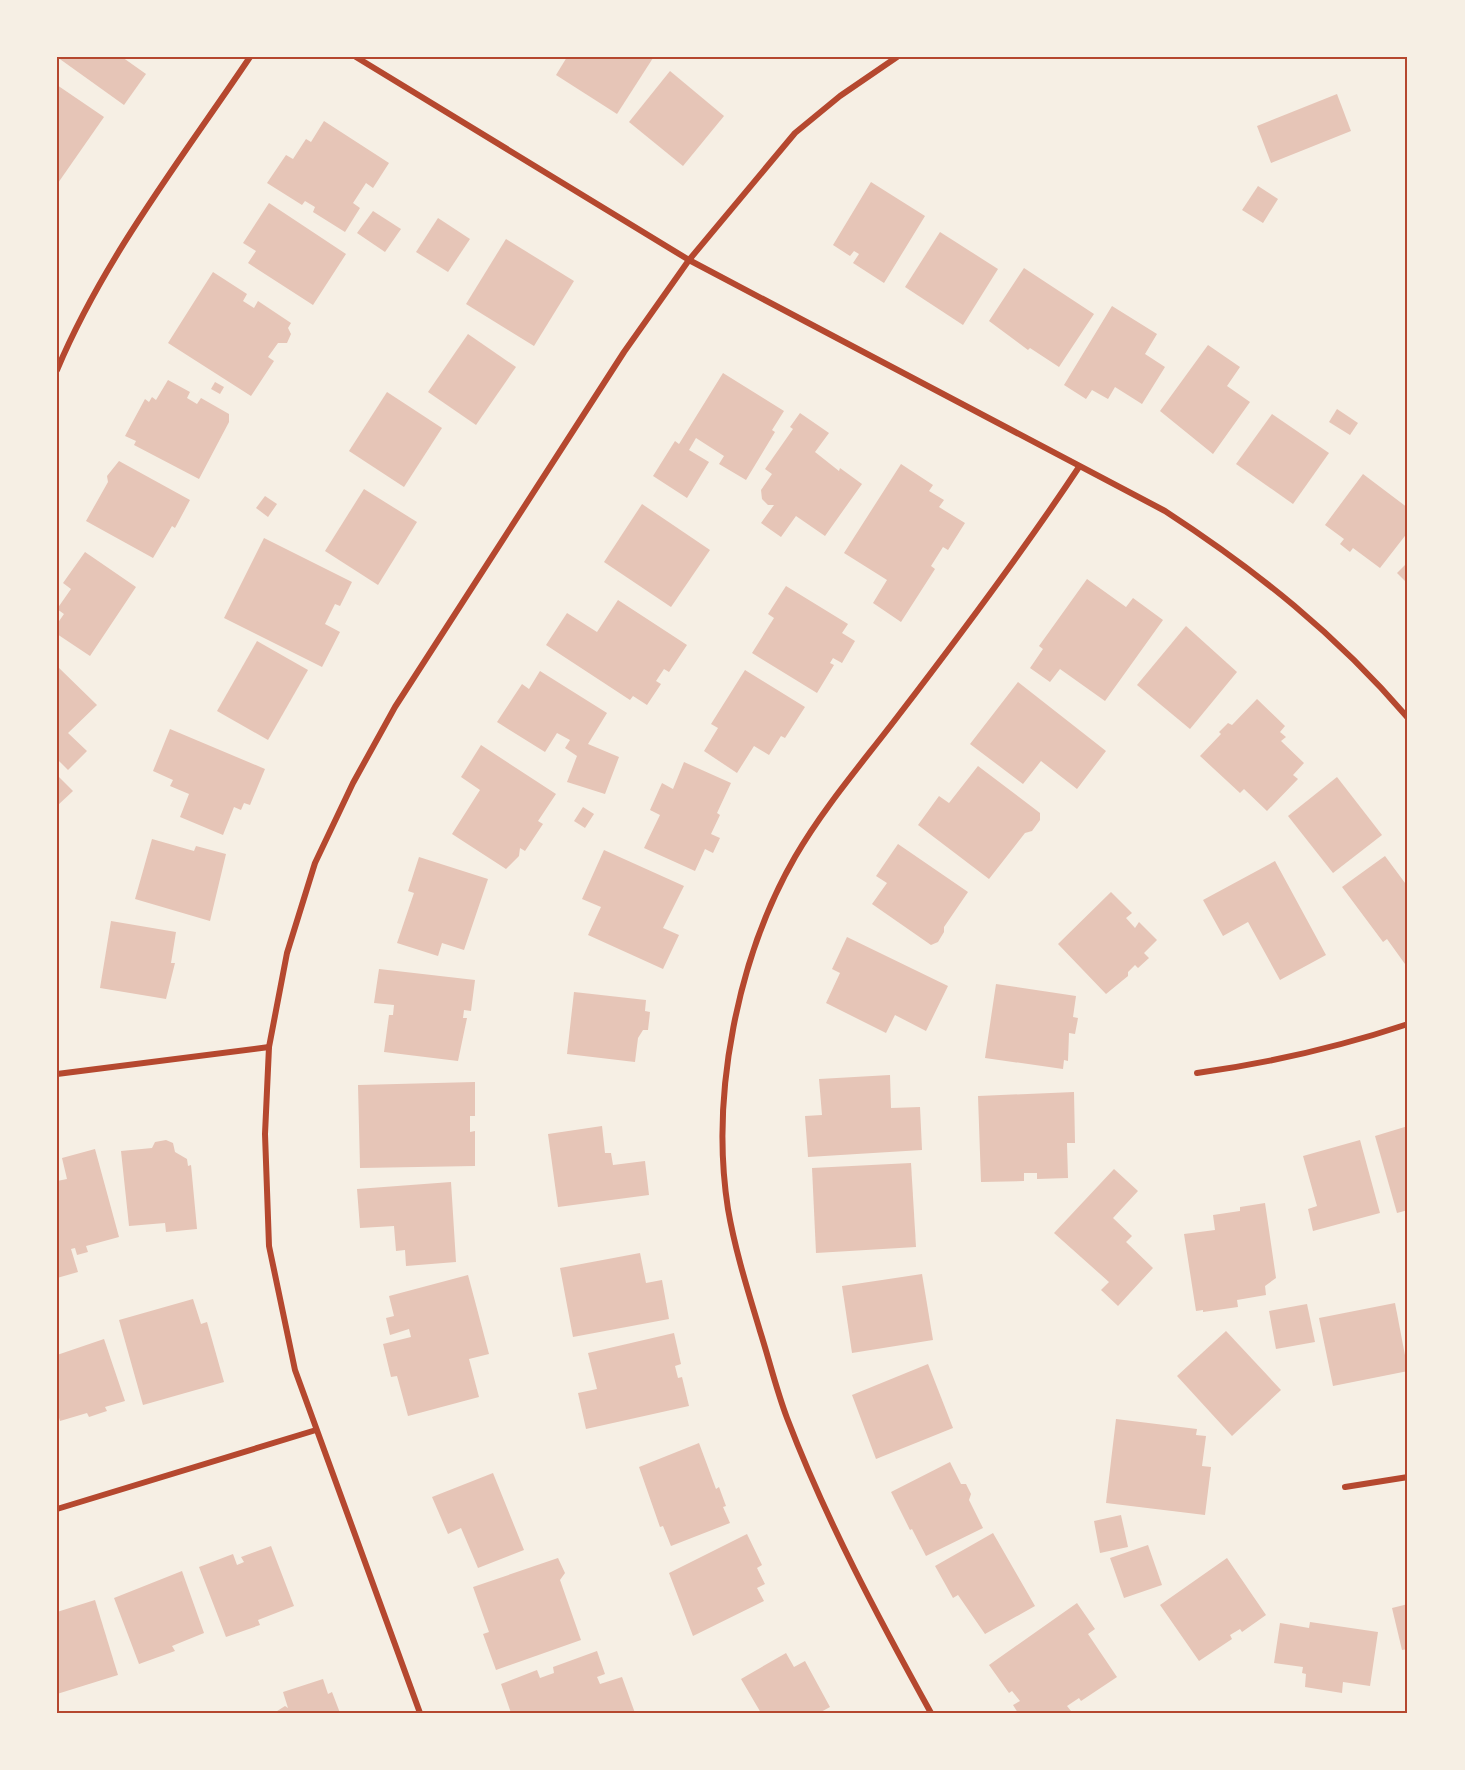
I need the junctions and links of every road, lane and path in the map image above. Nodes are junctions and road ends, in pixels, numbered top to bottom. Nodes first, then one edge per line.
1 (250, 57) edge
2 (357, 57) edge
3 (897, 57) edge
4 (689, 260) junction
5 (57, 370) edge
6 (1079, 467) junction
7 (1408, 718) edge
8 (1408, 1024) edge
9 (269, 1047) junction
10 (1197, 1073) dead end
11 (57, 1074) edge
12 (316, 1430) junction
13 (1408, 1477) edge
14 (1345, 1487) dead end
15 (57, 1509) edge
16 (420, 1713) edge
17 (931, 1713) edge

1 - 5 street
2 - 4 street
3 - 4 street
4 - 6 street
4 - 9 street
6 - 7 street
6 - 17 street
8 - 10 street
9 - 11 street
9 - 12 street
12 - 15 street
12 - 16 street
13 - 14 street

